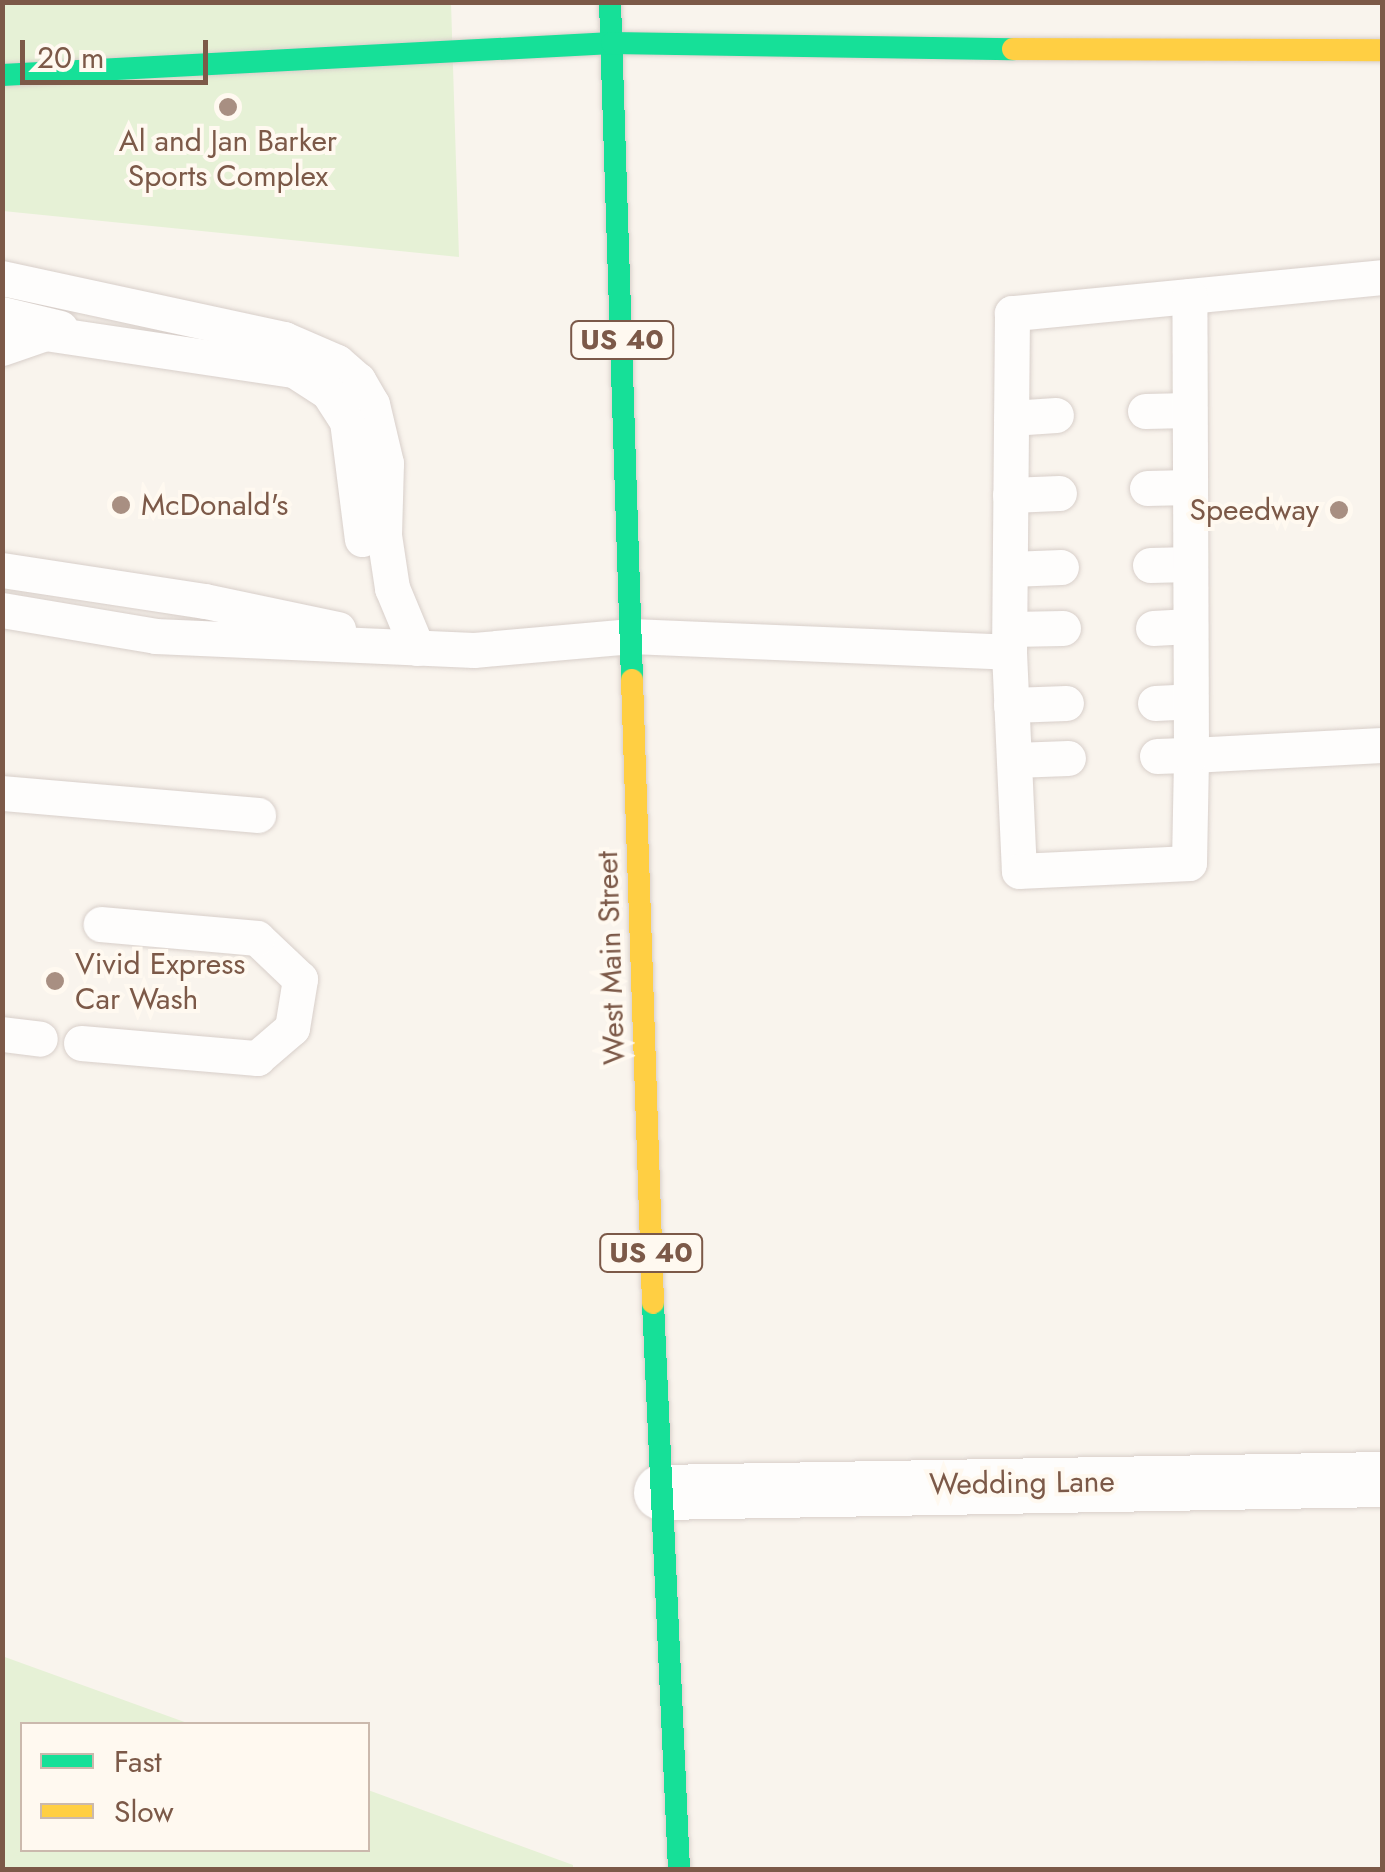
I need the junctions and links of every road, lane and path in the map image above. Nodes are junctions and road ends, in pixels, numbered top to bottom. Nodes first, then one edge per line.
1 (611, 2) edge
2 (612, 43) junction
3 (1382, 50) edge
4 (2, 75) edge
5 (1382, 277) edge
6 (2, 278) edge
7 (1190, 296) junction
8 (2, 314) edge
9 (93, 342) junction
10 (2, 348) edge
11 (1190, 410) junction
12 (1145, 412) dead end
13 (1056, 414) dead end
14 (1011, 418) junction
15 (1190, 487) junction
16 (1147, 488) dead end
17 (1058, 492) dead end
18 (1010, 495) junction
19 (1150, 564) dead end
20 (1190, 564) junction
21 (1061, 567) dead end
22 (1010, 569) junction
23 (2, 570) edge
24 (2, 610) edge
25 (1190, 626) junction
26 (1063, 628) dead end
27 (1152, 628) dead end
28 (630, 636) junction
29 (1009, 640) junction
30 (417, 648) junction
31 (1190, 701) junction
32 (1154, 702) dead end
33 (1012, 704) junction
34 (1066, 704) dead end
35 (1382, 745) edge
36 (1174, 755) junction
37 (1068, 758) dead end
38 (1014, 760) junction
39 (2, 793) edge
40 (258, 816) dead end
41 (101, 924) dead end
42 (2, 1034) edge
43 (40, 1039) dead end
44 (81, 1043) dead end
45 (1382, 1479) edge
46 (662, 1492) junction
47 (679, 1870) edge

1 - 2 main road, West Main Street / US 40
2 - 3 main road
2 - 4 main road
2 - 28 main road, West Main Street / US 40
5 - 7 lane
6 - 30 lane
7 - 11 lane
7 - 14 lane
8 - 9 lane
9 - 10 lane
9 - 30 lane
11 - 12 lane
11 - 15 lane
13 - 14 lane
14 - 18 lane
15 - 16 lane
15 - 20 lane
17 - 18 lane
18 - 22 lane
19 - 20 lane
20 - 25 lane
21 - 22 lane
22 - 29 lane
23 - 30 lane
24 - 30 lane
25 - 27 lane
25 - 31 lane
26 - 29 lane
28 - 29 lane
28 - 30 lane
28 - 46 main road, West Main Street / US 40
29 - 33 lane
31 - 32 lane
31 - 36 lane
33 - 34 lane
33 - 38 lane
35 - 36 lane
36 - 38 lane
37 - 38 lane
39 - 40 lane
41 - 44 lane
42 - 43 lane
45 - 46 street, Wedding Lane
46 - 47 main road, West Main Street / US 40

